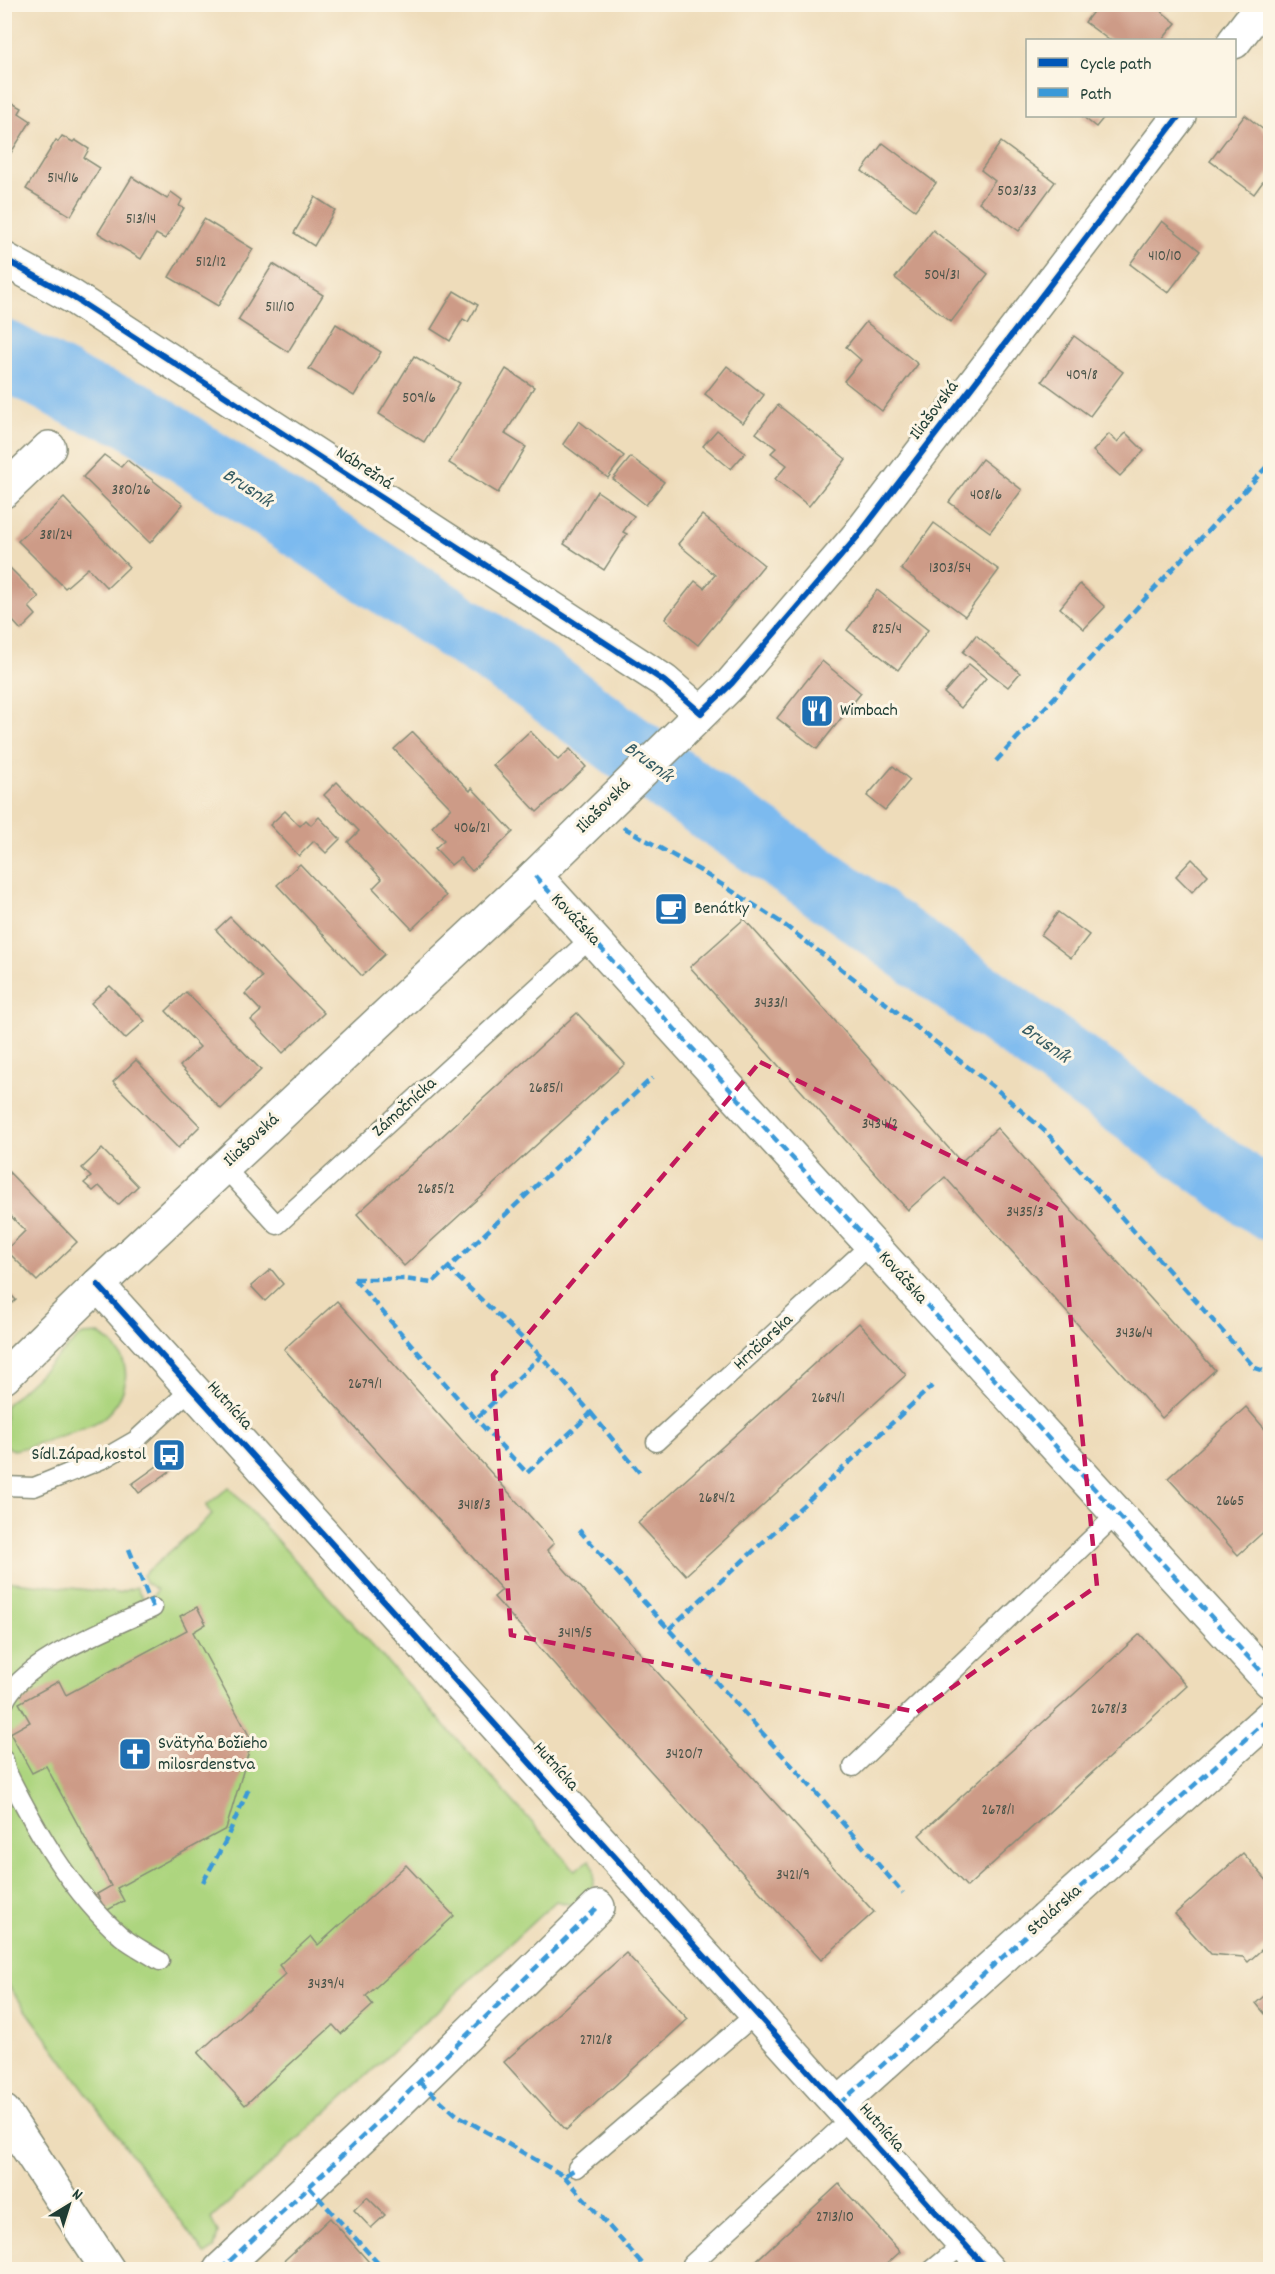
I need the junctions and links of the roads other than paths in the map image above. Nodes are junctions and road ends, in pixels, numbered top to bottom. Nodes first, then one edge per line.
1 (1263, 4) edge
2 (1236, 39) edge
3 (1178, 117) edge
4 (4, 259) edge
5 (49, 448) dead end
6 (4, 491) edge
7 (692, 721) junction
8 (535, 876) junction
9 (591, 938) junction
10 (225, 1167) junction
11 (871, 1244) junction
12 (98, 1285) junction
13 (4, 1377) edge
14 (192, 1388) junction
15 (656, 1442) dead end
16 (4, 1486) edge
17 (1117, 1514) junction
18 (153, 1608) dead end
19 (1270, 1681) edge
20 (4, 1703) edge
21 (1270, 1717) edge
22 (4, 1760) edge
23 (853, 1767) dead end
24 (598, 1907) dead end
25 (160, 1961) dead end
26 (757, 2013) junction
27 (845, 2111) junction
28 (4, 2112) edge
29 (577, 2168) dead end
30 (965, 2243) junction
31 (692, 2264) dead end
32 (108, 2270) edge
33 (220, 2270) edge
34 (932, 2270) edge
35 (988, 2270) edge

1 - 2 street
3 - 7 street, Iliašovská
4 - 7 street, Nábrežná
5 - 6 street
7 - 8 street, Iliašovská
8 - 9 street, Kováčska
8 - 10 street, Iliašovská
9 - 10 lane, Zámočnícka
9 - 11 street, Kováčska
10 - 12 street, Iliašovská
11 - 15 lane, Hrnčiarska
11 - 17 street, Kováčska
12 - 13 street, Iliašovská
12 - 14 street, Hutnícka
14 - 16 lane
14 - 26 street, Hutnícka
17 - 19 street, Kováčska
17 - 23 lane
18 - 20 lane
21 - 27 street, Stolárska
22 - 25 lane
24 - 33 street
26 - 27 street, Hutnícka
26 - 29 lane
27 - 30 street, Hutnícka
27 - 31 lane
28 - 32 street
30 - 34 lane
30 - 35 street, Hutnícka

